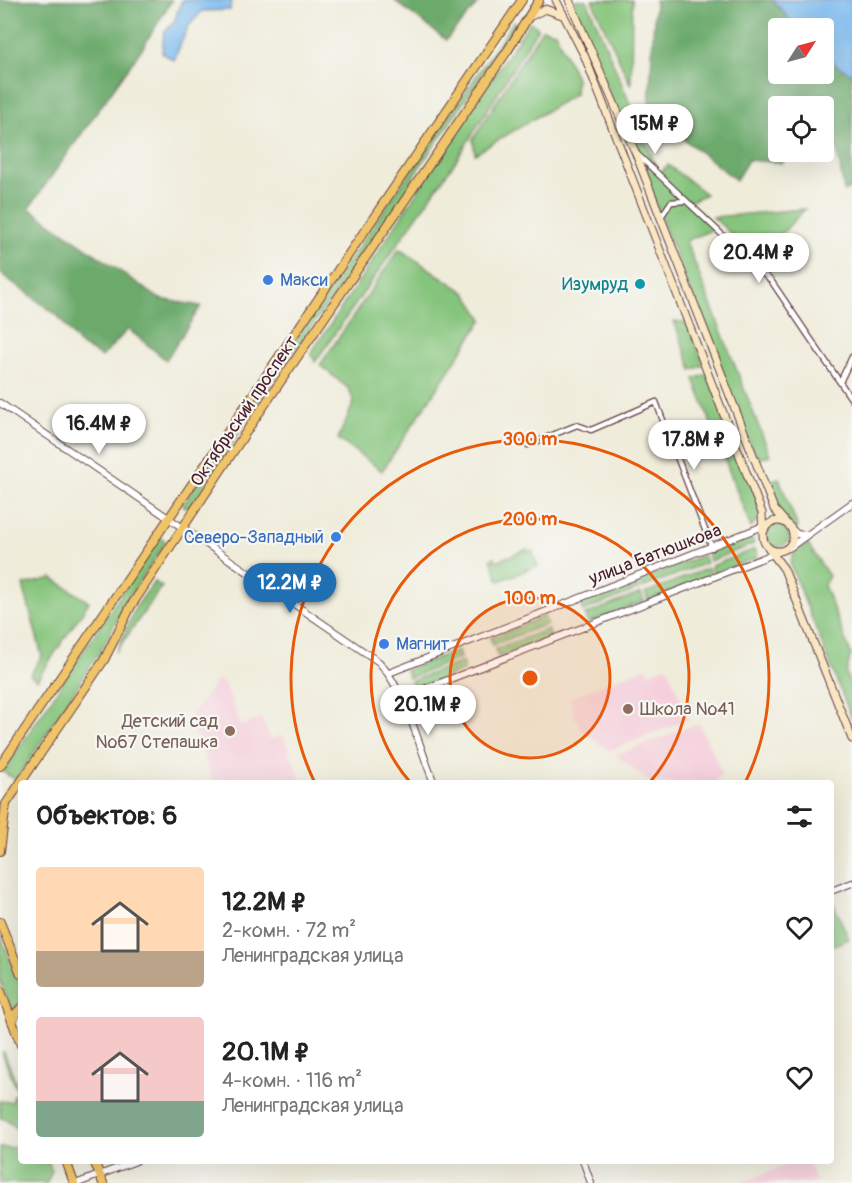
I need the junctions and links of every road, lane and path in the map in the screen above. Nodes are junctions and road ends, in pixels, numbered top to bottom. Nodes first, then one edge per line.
1 (522, 0) edge
2 (539, 0) edge
3 (556, 0) edge
4 (569, 2) edge
5 (512, 14) junction
6 (565, 16) junction
7 (526, 21) junction
8 (636, 154) junction
9 (688, 202) junction
10 (661, 217) junction
11 (852, 357) edge
12 (840, 382) junction
13 (852, 400) edge
14 (0, 403) edge
15 (240, 414) junction
16 (252, 423) junction
17 (528, 445) dead end
18 (852, 503) edge
19 (168, 517) junction
20 (771, 523) junction
21 (789, 526) junction
22 (184, 527) junction
23 (763, 527) junction
24 (763, 535) junction
25 (805, 535) junction
26 (712, 548) junction
27 (789, 548) junction
28 (775, 551) junction
29 (784, 569) junction
30 (389, 674) junction
31 (401, 699) junction
32 (852, 739) edge
33 (0, 766) edge
34 (18, 780) edge
35 (18, 780) edge
36 (433, 780) edge
37 (3, 801) edge
38 (0, 851) edge
39 (852, 883) edge
40 (834, 890) edge
41 (0, 922) edge
42 (18, 967) edge
43 (0, 989) edge
44 (18, 1011) edge
45 (12, 1022) junction
46 (18, 1037) edge
47 (67, 1164) edge
48 (95, 1164) edge
49 (130, 1164) edge
50 (584, 1164) edge
51 (101, 1179) edge
52 (76, 1183) edge
53 (591, 1183) edge

1 - 5 main road, Октябрьский проспект
2 - 7 main road
3 - 6 main road
4 - 8 main road
5 - 7 main road
5 - 15 main road, Октябрьский проспект
6 - 7 main road
6 - 23 main road
7 - 16 main road, Октябрьский проспект
8 - 9 street
8 - 10 main road
9 - 10 street
9 - 12 street
10 - 21 main road
11 - 12 street
12 - 13 street
14 - 19 street
15 - 16 main road
15 - 19 main road, Октябрьский проспект
16 - 22 main road, Октябрьский проспект
17 - 26 street
18 - 25 street
19 - 22 street
19 - 33 main road, Октябрьский проспект
20 - 21 main road
20 - 23 street, улица Батюшкова
20 - 24 main road
21 - 25 street
21 - 27 main road
22 - 30 street
22 - 35 main road, Октябрьский проспект
23 - 24 main road
23 - 26 street, улица Батюшкова
24 - 28 main road
25 - 27 street
26 - 30 street, улица Батюшкова
27 - 28 main road
27 - 29 main road
28 - 29 main road
28 - 31 street
29 - 32 main road
30 - 31 street
31 - 36 street
34 - 37 main road, Октябрьский проспект
37 - 38 main road, Октябрьский проспект
39 - 40 street
41 - 42 main road
43 - 45 main road
44 - 45 main road
45 - 46 main road
47 - 52 main road
48 - 51 main road
49 - 51 street
50 - 53 street
51 - 52 street

